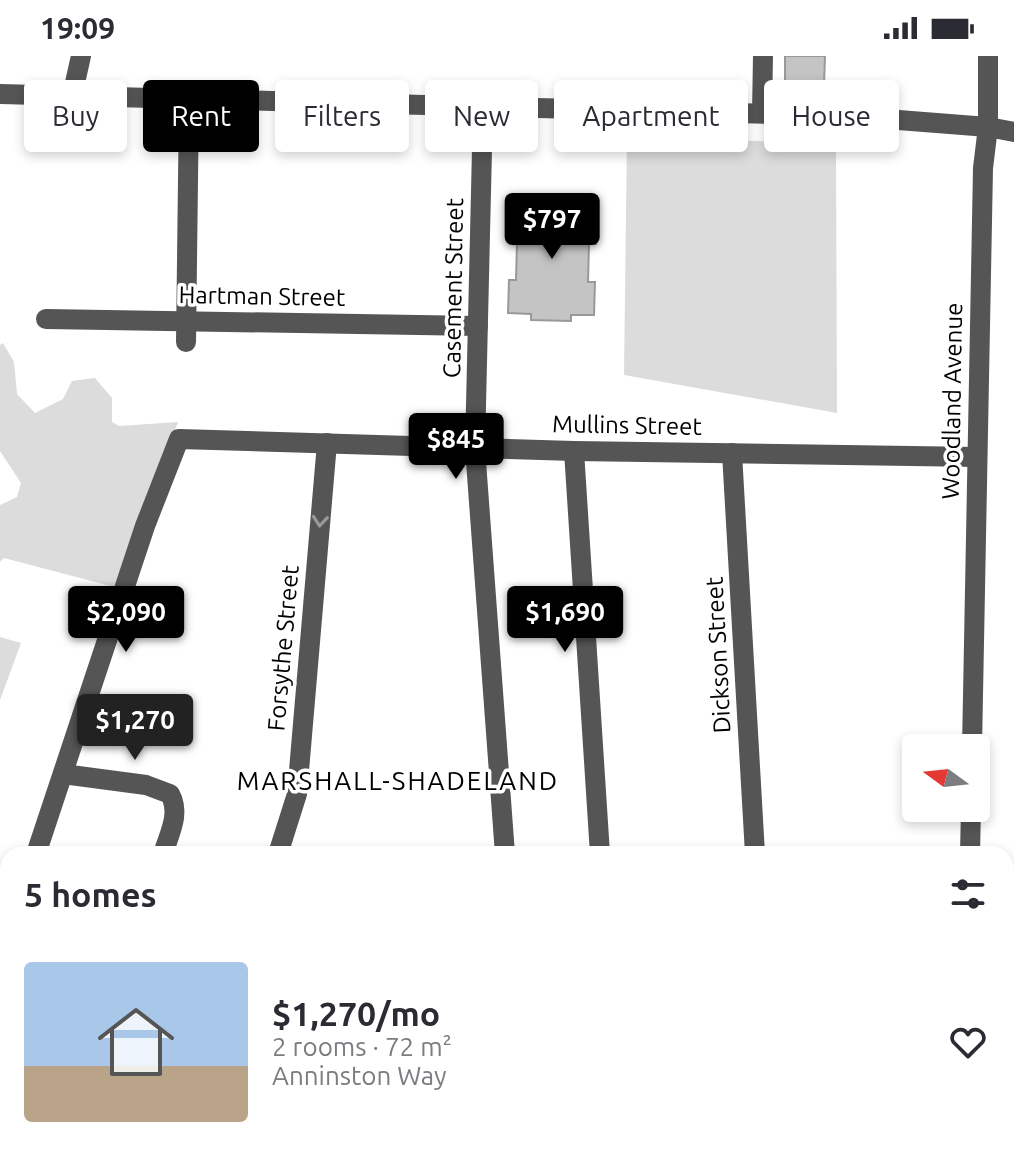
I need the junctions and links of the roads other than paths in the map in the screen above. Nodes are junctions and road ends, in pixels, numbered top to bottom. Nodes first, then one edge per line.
1 (81, 56) edge
2 (763, 56) edge
3 (988, 56) edge
4 (76, 80) edge
5 (0, 94) edge
6 (24, 95) edge
7 (259, 101) edge
8 (425, 105) edge
9 (538, 107) edge
10 (762, 113) junction
11 (988, 127) junction
12 (1014, 132) edge
13 (189, 152) edge
14 (482, 152) edge
15 (46, 319) dead end
16 (187, 321) junction
17 (478, 326) junction
18 (186, 342) dead end
19 (327, 443) junction
20 (475, 448) junction
21 (574, 451) junction
22 (732, 453) junction
23 (977, 457) junction
24 (972, 734) edge
25 (63, 774) junction
26 (971, 822) edge
27 (39, 846) edge
28 (166, 846) edge
29 (281, 846) edge
30 (504, 846) edge
31 (599, 846) edge
32 (755, 846) edge
33 (970, 846) edge

1 - 4 street
2 - 10 street
3 - 11 street, Woodland Avenue
5 - 6 street
7 - 8 street
9 - 10 street
10 - 11 street
11 - 12 street
11 - 23 street, Woodland Avenue
13 - 16 street
14 - 17 street, Casement Street
15 - 16 street, Hartman Street
16 - 17 street, Hartman Street
16 - 18 street
17 - 20 street, Casement Street
19 - 20 street, Mullins Street
19 - 25 street, Mullins Street
19 -> 29 street, Forsythe Street
20 - 21 street, Mullins Street
20 - 30 street, Casement Street
21 - 22 street, Mullins Street
21 - 31 street
22 - 23 street, Mullins Street
22 - 32 street, Dickson Street
23 - 24 street, Woodland Avenue
25 - 27 street
25 - 28 street
26 - 33 street

